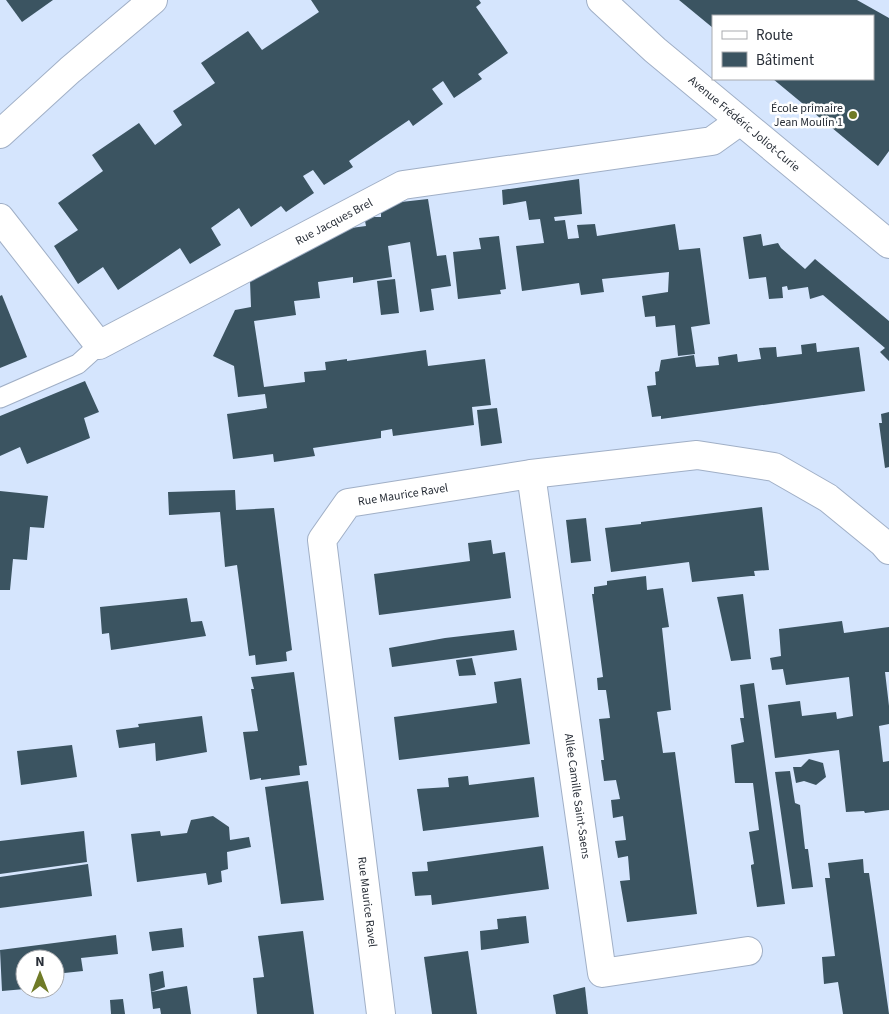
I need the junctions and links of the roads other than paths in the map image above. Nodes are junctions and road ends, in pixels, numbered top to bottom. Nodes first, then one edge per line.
1 (153, 0) edge
2 (601, 0) edge
3 (740, 121) junction
4 (0, 134) edge
5 (0, 218) edge
6 (889, 244) edge
7 (99, 345) junction
8 (0, 398) edge
9 (531, 474) junction
10 (889, 550) edge
11 (748, 951) dead end
12 (381, 1014) edge

1 - 4 street
2 - 3 street, Avenue Frédéric Joliot-Curie
3 - 6 street, Avenue Frédéric Joliot-Curie
3 - 7 street, Rue Jacques Brel
5 - 7 street
7 - 8 lane
9 - 10 street, Rue Maurice Ravel
9 - 11 street, Allée Camille Saint-Saens
9 - 12 street, Rue Maurice Ravel

